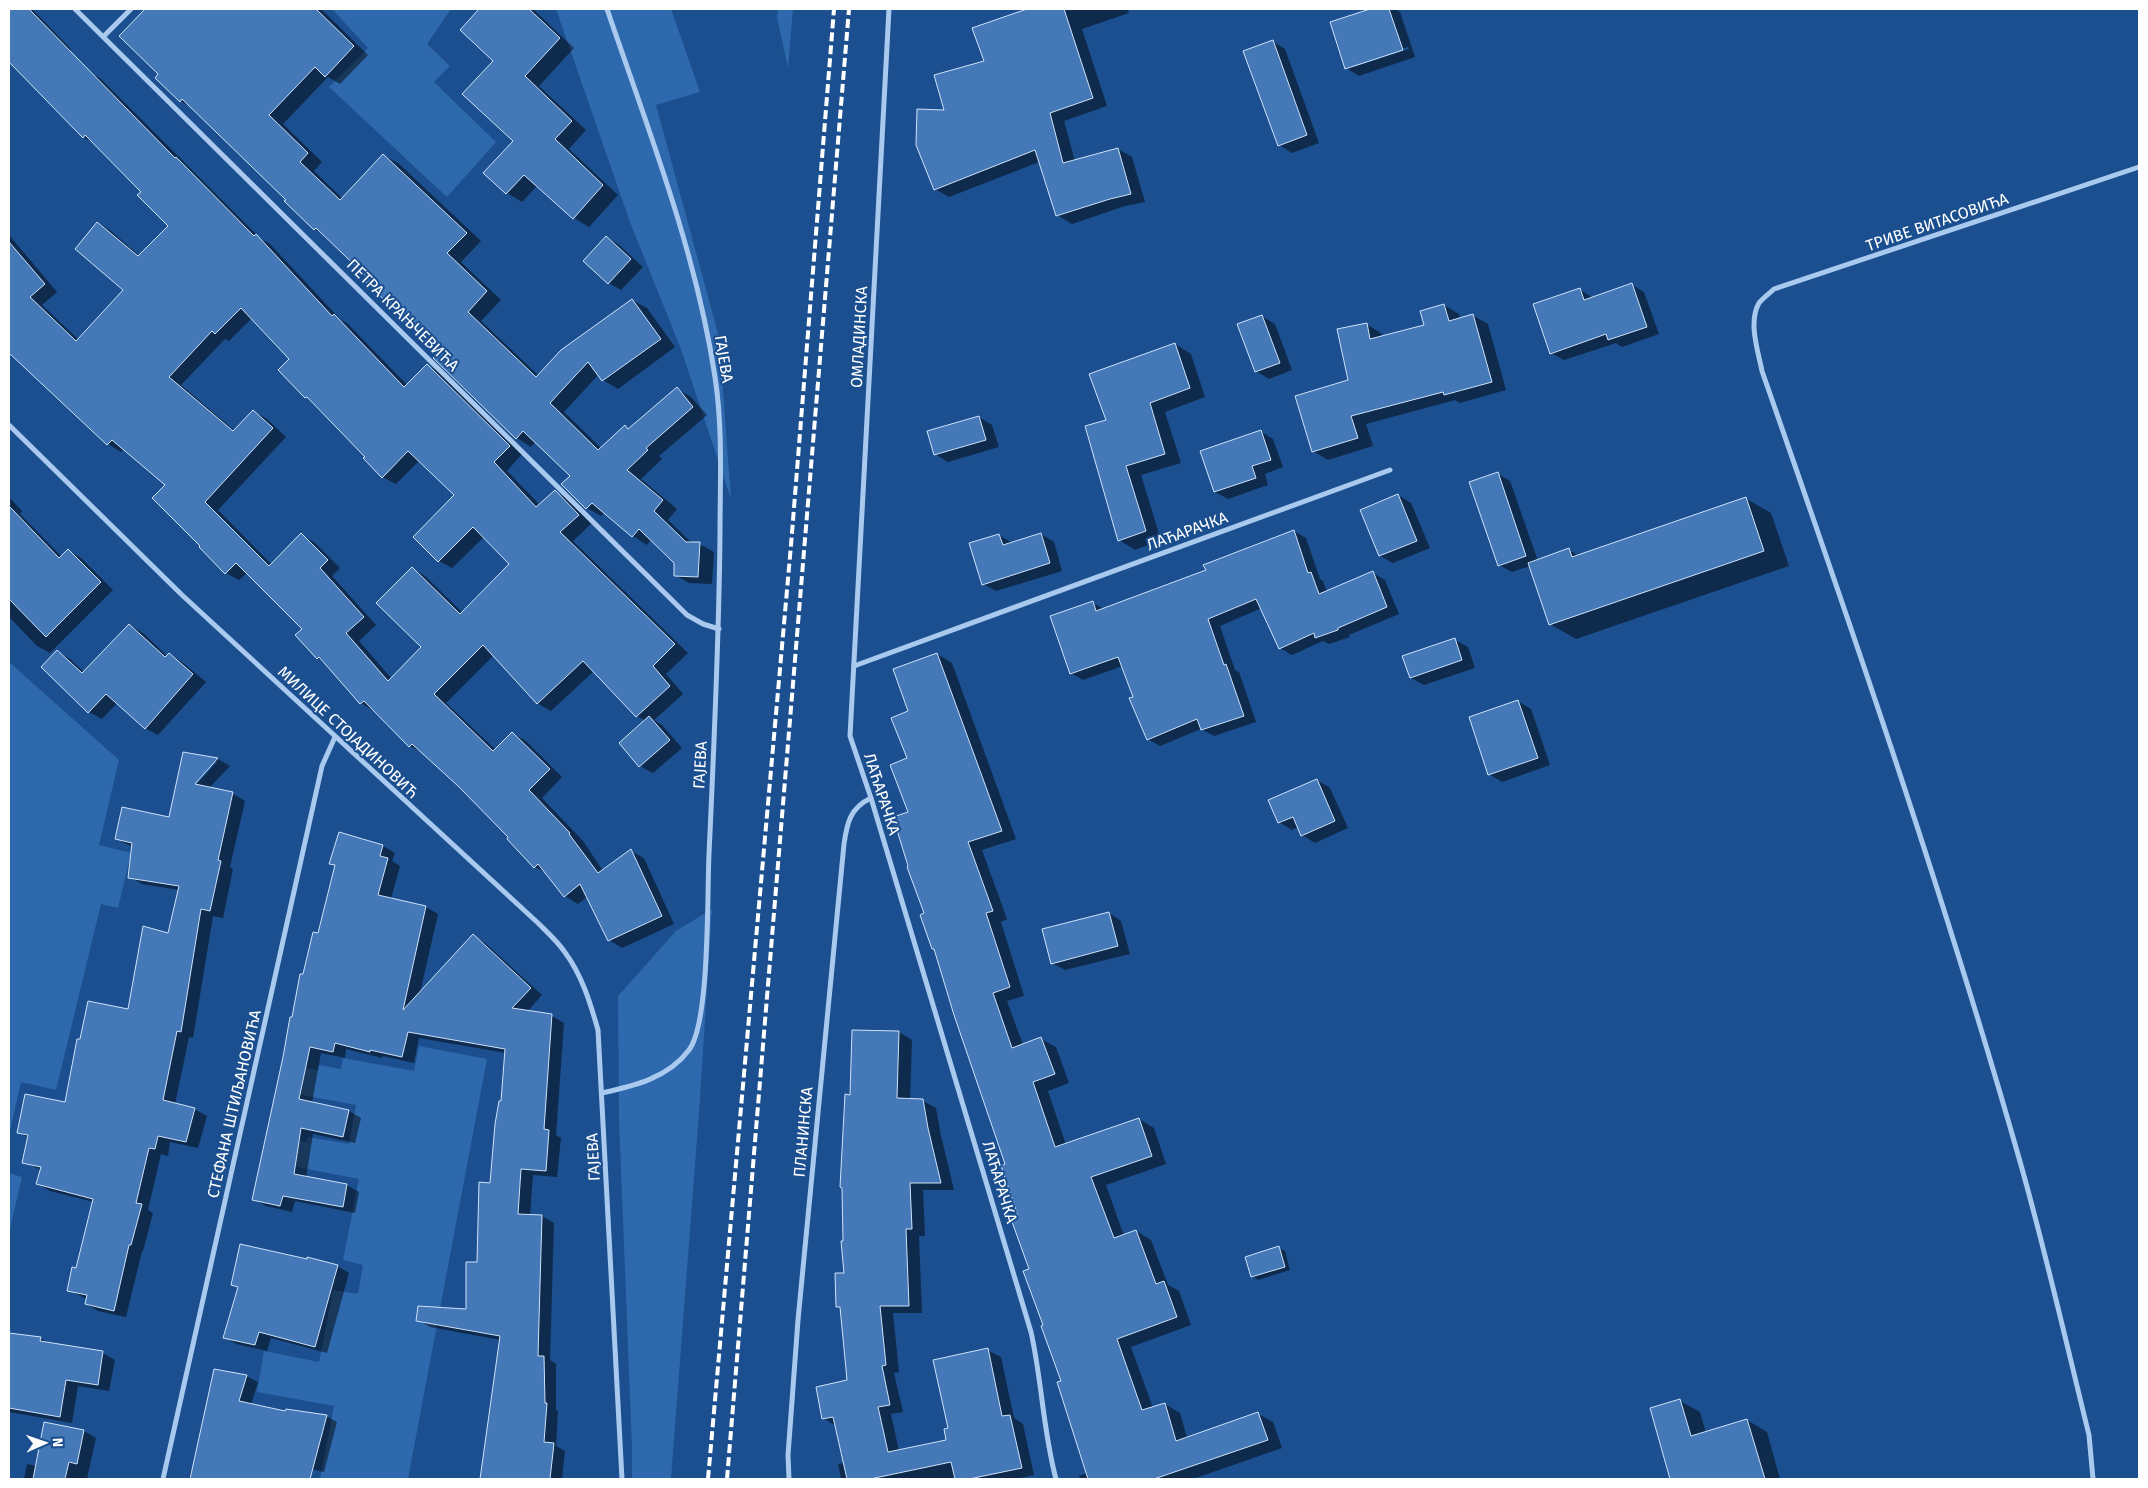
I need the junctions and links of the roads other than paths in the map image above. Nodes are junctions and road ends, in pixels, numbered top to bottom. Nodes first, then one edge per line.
1 (75, 9) edge
2 (131, 9) edge
3 (607, 9) edge
4 (889, 9) edge
5 (104, 36) junction
6 (2139, 167) edge
7 (9, 425) edge
8 (1390, 470) dead end
9 (719, 629) junction
10 (854, 666) junction
11 (335, 737) junction
12 (872, 798) junction
13 (602, 1093) junction
14 (162, 1479) edge
15 (622, 1479) edge
16 (789, 1479) edge
17 (1056, 1479) edge
18 (2093, 1479) edge

1 - 5 street, ПЕТРА КРАЊЧЕВИЋА
2 - 5 street
3 - 9 street, ГАЈЕВА
4 - 10 street, ОМЛАДИНСКА
5 - 9 street, ПЕТРА КРАЊЧЕВИЋА
6 - 18 street, ТРИВЕ ВИТАСОВИЋА
7 - 11 street, МИЛИЦЕ СТОЈАДИНОВИЋ
8 - 10 street, ЛАЋАРАЧКА
9 - 13 street, ГАЈЕВА
10 - 12 street, ЛАЋАРАЧКА
11 - 13 street, МИЛИЦЕ СТОЈАДИНОВИЋ
11 - 14 street, СТЕФАНА ШТИЉАНОВИЋА
12 - 16 street, ПЛАНИНСКА
12 - 17 street, ЛАЋАРАЧКА
13 - 15 street, ГАЈЕВА

